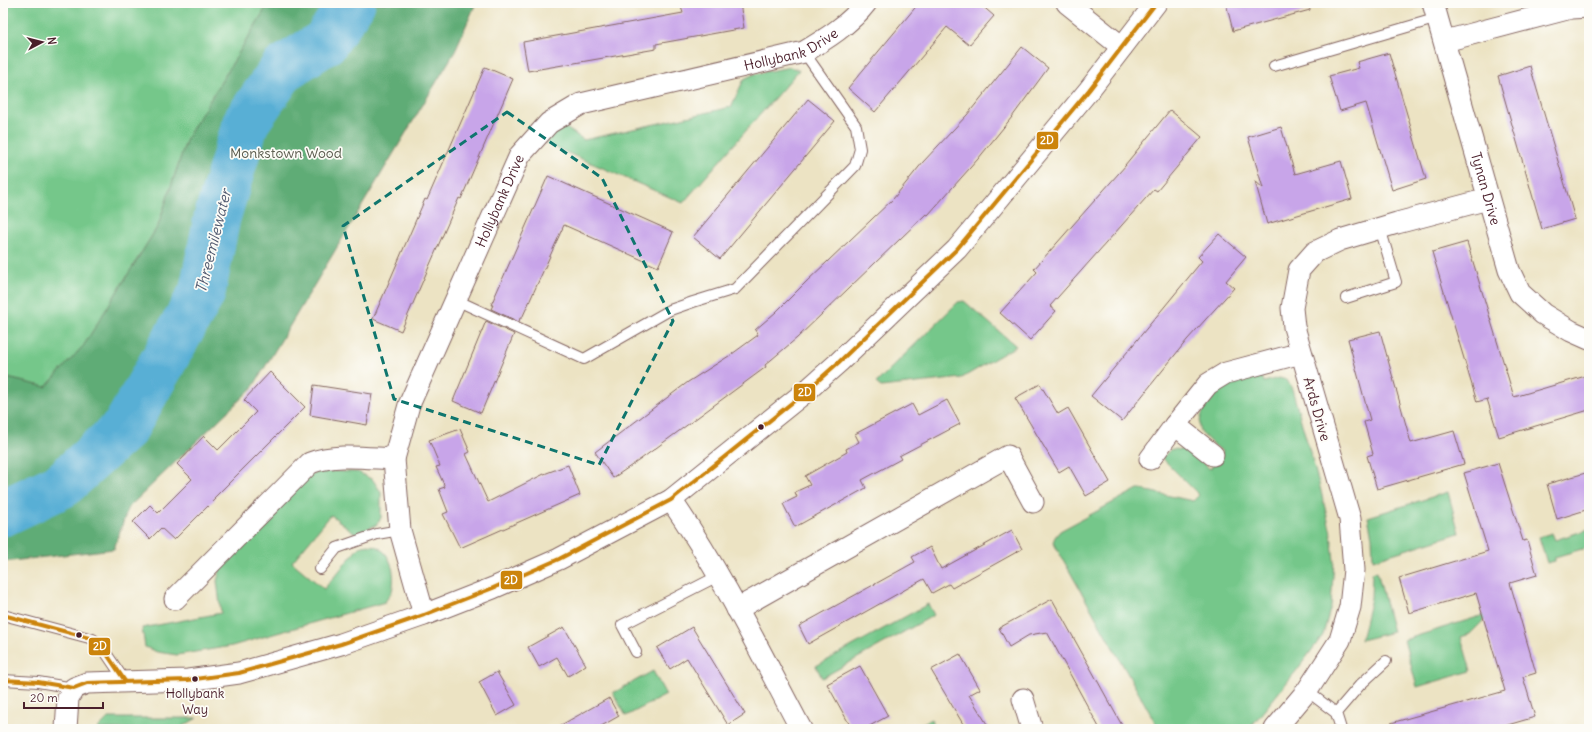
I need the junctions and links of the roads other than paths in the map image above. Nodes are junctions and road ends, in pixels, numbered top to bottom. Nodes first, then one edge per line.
1 (866, 3) edge
2 (1068, 3) edge
3 (1156, 3) edge
4 (1580, 7) edge
5 (1436, 11) edge
6 (1445, 41) junction
7 (1122, 46) junction
8 (804, 52) junction
9 (1274, 66) dead end
10 (1488, 199) junction
11 (1380, 228) junction
12 (1346, 298) dead end
13 (456, 300) junction
14 (1589, 339) edge
15 (1301, 353) junction
16 (1175, 425) junction
17 (1213, 455) dead end
18 (394, 459) junction
19 (1150, 459) dead end
20 (672, 500) junction
21 (1033, 502) dead end
22 (400, 530) junction
23 (320, 569) dead end
24 (718, 576) junction
25 (175, 599) dead end
26 (737, 609) junction
27 (3, 615) edge
28 (424, 616) junction
29 (636, 652) dead end
30 (1386, 661) dead end
31 (3, 680) edge
32 (125, 682) junction
33 (74, 688) junction
34 (1307, 691) junction
35 (1023, 699) dead end
36 (1336, 712) junction
37 (66, 729) edge
38 (801, 729) edge
39 (1032, 729) edge
40 (1275, 729) edge
41 (1341, 729) edge

1 - 8 street, Hollybank Drive
2 - 7 street
3 - 7 street
4 - 6 street
5 - 6 street, Tynan Drive
5 - 9 lane
6 - 10 street, Tynan Drive
7 - 20 street
8 - 13 street, Hollybank Drive
8 - 13 lane
10 - 11 street, Ards Drive
10 - 14 street, Tynan Drive
11 - 12 lane
11 - 15 street, Ards Drive
13 - 18 street, Hollybank Drive
15 - 16 street
15 - 34 street, Ards Drive
16 - 17 street
16 - 19 street
18 - 22 street, Hollybank Drive
18 - 25 street
20 - 24 street
20 - 28 street
21 - 26 street
22 - 23 lane
22 - 28 street, Hollybank Drive
24 - 26 street
24 - 29 lane
26 - 38 street
27 - 32 lane
28 - 32 street
30 - 36 lane
31 - 33 lane
32 - 33 street
33 - 37 street
34 - 36 lane
34 - 40 street, Ards Drive
35 - 39 street
36 - 41 lane

